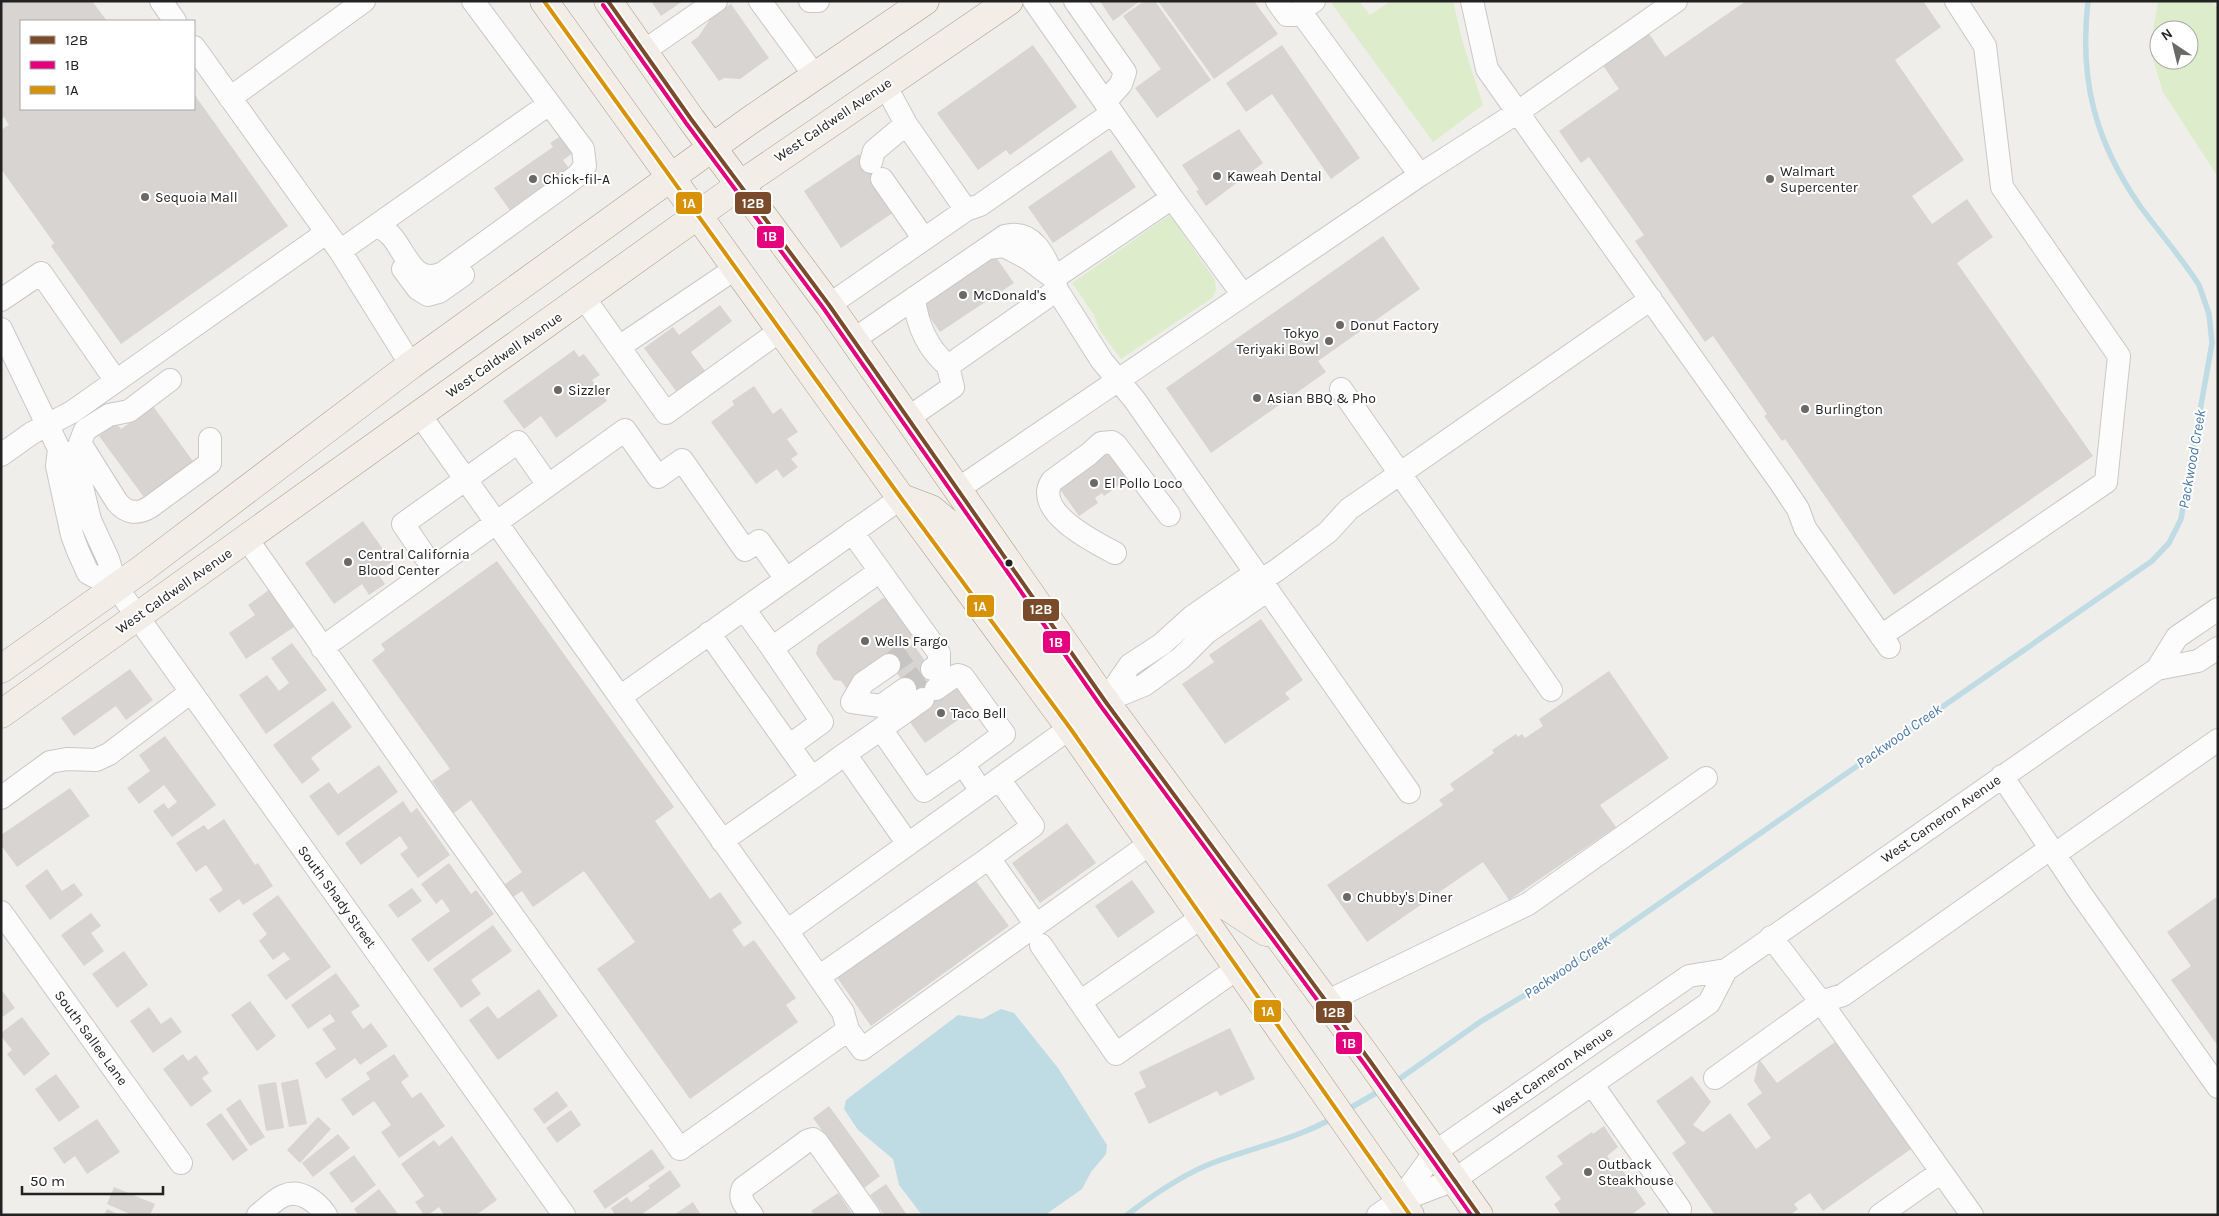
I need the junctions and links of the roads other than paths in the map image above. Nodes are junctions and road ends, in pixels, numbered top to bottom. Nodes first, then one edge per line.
1 (161, 1) edge
2 (364, 1) edge
3 (474, 1) edge
4 (544, 1) edge
5 (608, 1) edge
6 (716, 1) edge
7 (760, 1) edge
8 (810, 1) edge
9 (818, 1) edge
10 (926, 1) edge
11 (1009, 1) edge
12 (1034, 1) edge
13 (1075, 1) edge
14 (1277, 1) edge
15 (1472, 1) edge
16 (1676, 1) edge
17 (1956, 1) edge
18 (1307, 6) edge
19 (174, 20) edge
20 (195, 49) edge
21 (644, 51) junction
22 (815, 76) junction
23 (885, 85) junction
24 (230, 98) junction
25 (549, 104) junction
26 (1109, 107) junction
27 (1518, 112) junction
28 (906, 124) junction
29 (712, 147) junction
30 (1420, 175) junction
31 (671, 178) junction
32 (740, 184) junction
33 (1172, 198) junction
34 (966, 210) junction
35 (698, 216) junction
36 (378, 225) junction
37 (326, 233) junction
38 (924, 239) junction
39 (340, 252) junction
40 (736, 268) junction
41 (1056, 284) junction
42 (1243, 295) junction
43 (584, 298) junction
44 (914, 298) junction
45 (1651, 299) junction
46 (1, 300) edge
47 (829, 305) junction
48 (1, 329) edge
49 (781, 330) junction
50 (853, 340) junction
51 (619, 347) junction
52 (411, 365) junction
53 (948, 366) junction
54 (170, 380) dead end
55 (1120, 380) junction
56 (116, 381) junction
57 (1341, 389) dead end
58 (420, 415) junction
59 (908, 418) junction
60 (49, 424) junction
61 (210, 439) dead end
62 (1, 455) edge
63 (1401, 472) junction
64 (464, 480) junction
65 (548, 485) junction
66 (958, 490) junction
67 (901, 498) junction
68 (1169, 515) dead end
69 (495, 523) junction
70 (852, 532) junction
71 (247, 539) junction
72 (1115, 553) dead end
73 (433, 568) junction
74 (880, 571) junction
75 (786, 579) junction
76 (1261, 580) junction
77 (116, 588) junction
78 (744, 609) junction
79 (2218, 609) edge
80 (137, 618) junction
81 (710, 633) junction
82 (322, 648) junction
83 (772, 648) junction
84 (2218, 648) edge
85 (919, 666) junction
86 (1, 669) edge
87 (2157, 669) junction
88 (1552, 690) dead end
89 (191, 692) junction
90 (620, 697) junction
91 (1105, 701) junction
92 (852, 702) dead end
93 (1, 714) edge
94 (1070, 728) junction
95 (881, 729) junction
96 (2218, 740) edge
97 (789, 746) junction
98 (845, 754) junction
99 (963, 764) junction
100 (2002, 776) junction
101 (812, 778) junction
102 (1706, 778) dead end
103 (990, 785) junction
104 (1409, 792) dead end
105 (1, 798) edge
106 (722, 841) junction
107 (1151, 843) junction
108 (908, 844) junction
109 (2053, 851) junction
110 (988, 858) junction
111 (1, 912) edge
112 (1202, 917) junction
113 (787, 931) junction
114 (1038, 935) junction
115 (1771, 937) junction
116 (1281, 942) junction
117 (1238, 968) junction
118 (1726, 970) junction
119 (820, 976) junction
120 (1080, 1002) junction
121 (1326, 1002) junction
122 (1821, 1002) junction
123 (848, 1030) junction
124 (1715, 1078) dead end
125 (1592, 1084) junction
126 (2218, 1087) edge
127 (1435, 1152) junction
128 (181, 1163) dead end
129 (1941, 1172) junction
130 (1454, 1180) junction
131 (1396, 1210) edge
132 (555, 1212) edge
133 (1679, 1213) edge
134 (258, 1215) edge
135 (326, 1215) edge
136 (752, 1215) edge
137 (869, 1215) edge
138 (1479, 1215) edge
139 (1880, 1215) edge
140 (1972, 1215) edge

1 - 19 street
2 - 24 street
3 - 25 street
4 - 31 main road
5 - 21 main road
6 - 21 street
7 - 22 street
8 - 9 street
10 - 22 main road
11 - 23 main road, West Caldwell Avenue
12 - 26 street
13 - 26 street
14 - 18 street
15 - 27 street
16 - 27 street
17 - 45 street
18 - 30 street
20 - 24 street
21 - 29 main road
22 - 29 main road
23 - 28 street
23 - 32 main road, West Caldwell Avenue
24 - 37 street
25 - 36 street
25 - 36 street
26 - 33 street
26 - 34 street
27 - 30 street
27 - 45 street
28 - 34 street
28 - 38 street
29 - 31 main road
29 - 32 main road
30 - 42 street
31 - 35 main road
31 - 52 main road
32 - 35 main road, West Caldwell Avenue
32 - 47 main road
33 - 41 street
33 - 42 street
34 - 38 street
35 - 40 main road
35 - 43 main road, West Caldwell Avenue
36 - 39 street
37 - 39 street
37 - 56 street
38 - 47 street
39 - 52 street
40 - 49 main road
40 - 51 street
41 - 44 street
41 - 53 street
41 - 55 street
42 - 55 street
43 - 51 street
43 - 58 main road, West Caldwell Avenue
44 - 50 street
44 - 53 street
45 - 63 street
46 - 56 street
47 - 50 main road
48 - 60 street
49 - 51 street
49 - 67 main road
50 - 59 main road
52 - 77 main road
53 - 59 street
54 - 61 street
55 - 66 street
55 - 76 street
56 - 60 street
57 - 63 street
58 - 64 street
58 - 71 main road, West Caldwell Avenue
59 - 66 main road
60 - 62 street
60 - 77 street
63 - 76 street
63 - 88 street
64 - 65 street
64 - 69 street
64 - 73 street
65 - 69 street
65 - 75 street
66 - 91 main road
67 - 70 street
67 - 91 main road
67 - 94 main road
68 - 72 street
69 - 73 street
69 - 90 street
70 - 74 street
70 - 75 street
71 - 80 main road, West Caldwell Avenue
71 - 82 street
73 - 82 street
74 - 83 street
74 - 85 street
75 - 78 street
76 - 91 street
76 - 104 street
77 - 80 street, South Shady Street
77 - 86 main road
78 - 81 street
78 - 83 street
79 - 87 street, West Cameron Avenue
80 - 89 street, South Shady Street
80 - 93 main road, West Caldwell Avenue
81 - 90 street
81 - 97 street
82 - 123 street
83 - 97 street
84 - 87 street, West Cameron Avenue
85 - 92 street
85 - 95 street
85 - 99 street
87 - 100 street, West Cameron Avenue
89 - 105 street
89 - 132 street, South Shady Street
90 - 106 street
91 - 116 main road
94 - 103 street
94 - 107 main road
94 - 116 main road
95 - 98 street
95 - 99 street
96 - 109 street
97 - 101 street
98 - 101 street
98 - 108 street
99 - 103 street
100 - 109 street
100 - 115 street, West Cameron Avenue
101 - 106 street
102 - 121 street
103 - 108 street
103 - 110 street
106 - 113 street
107 - 112 main road
107 - 114 street
108 - 113 street
109 - 122 street
109 - 126 street
110 - 114 street
110 - 119 street
111 - 128 street, South Sallee Lane
112 - 117 main road
112 - 120 street
113 - 119 street
114 - 120 street
114 - 123 street
115 - 118 street, West Cameron Avenue
115 - 122 street
116 - 121 main road
117 - 120 street
117 - 131 main road
118 - 125 street, West Cameron Avenue
118 - 127 street, West Cameron Avenue
119 - 123 street
121 - 127 main road
122 - 124 street
122 - 129 street
125 - 130 street, West Cameron Avenue
125 - 133 street
127 - 130 main road
127 - 131 street, West Cameron Avenue
129 - 139 street
129 - 140 street
130 - 131 street, West Cameron Avenue
130 - 138 main road
134 - 135 street
136 - 137 street

